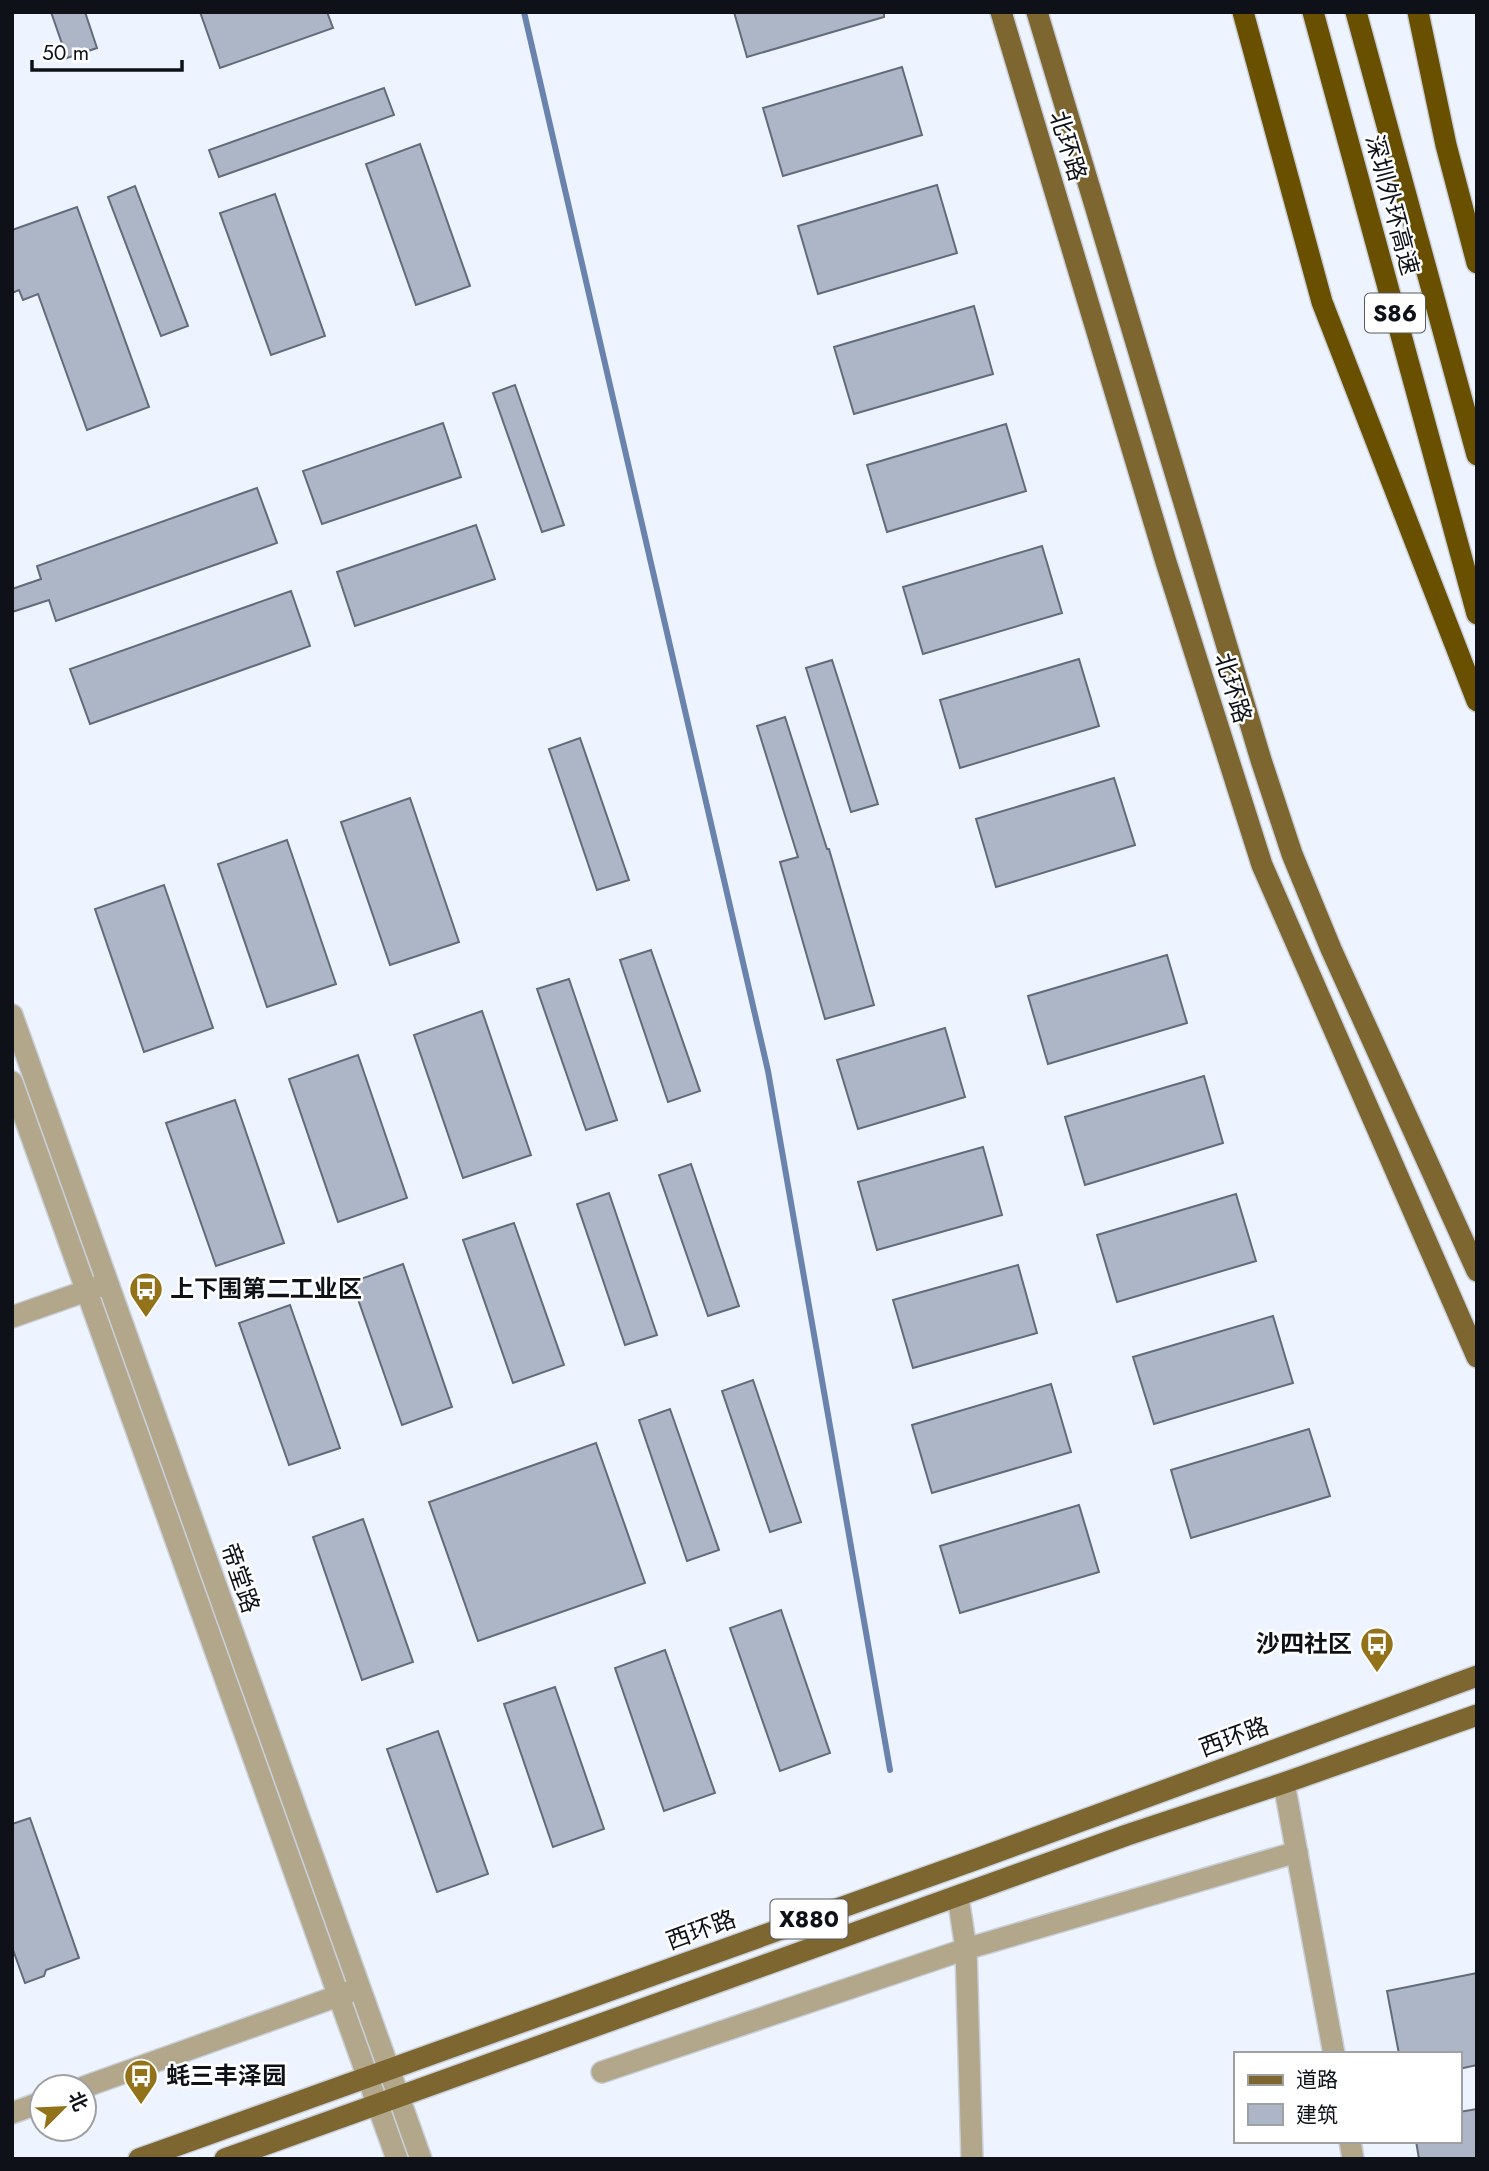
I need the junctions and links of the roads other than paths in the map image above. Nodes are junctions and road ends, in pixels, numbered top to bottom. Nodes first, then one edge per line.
1 (1001, 12) edge
2 (1037, 12) edge
3 (1312, 12) edge
4 (1356, 12) edge
5 (1418, 12) edge
6 (1244, 19) edge
7 (1477, 263) edge
8 (1477, 455) edge
9 (1477, 614) edge
10 (1477, 701) edge
11 (12, 1014) edge
12 (12, 1082) edge
13 (1477, 1271) edge
14 (109, 1283) junction
15 (87, 1289) junction
16 (12, 1317) edge
17 (1477, 1357) edge
18 (1477, 1669) edge
19 (1477, 1676) edge
20 (1456, 1683) junction
21 (1477, 1715) edge
22 (1477, 1726) edge
23 (1436, 1730) junction
24 (1284, 1783) junction
25 (1297, 1852) junction
26 (958, 1897) junction
27 (966, 1949) junction
28 (359, 1989) junction
29 (338, 1996) junction
30 (1334, 2052) edge
31 (389, 2070) junction
32 (602, 2072) dead end
33 (368, 2078) junction
34 (98, 2082) edge
35 (398, 2096) junction
36 (378, 2105) junction
37 (139, 2159) edge
38 (225, 2159) edge
39 (397, 2159) edge
40 (421, 2159) edge
41 (972, 2159) edge

1 - 17 main road, 北环路
2 - 13 main road, 北环路
3 - 9 highway, 深圳外环高速 / S86
4 - 8 highway, 深圳外环高速 / S86
5 - 7 highway
6 - 10 highway
11 - 14 street, 帝堂路
12 - 15 street, 帝堂路
14 - 15 street
14 - 28 street, 帝堂路
15 - 16 street
15 - 29 street, 帝堂路
18 - 20 main road
19 - 20 main road, 西环路 / X880
20 - 31 main road, 西环路 / X880
21 - 23 main road, X880
22 - 23 main road
23 - 24 main road, X880
24 - 25 street
24 - 26 main road, X880
25 - 27 street
25 - 30 street
26 - 27 street
26 - 35 main road, X880
27 - 32 street
27 - 41 street
28 - 29 street
28 - 31 street, 帝堂路
29 - 33 street, 帝堂路
29 - 34 street
31 - 33 main road, 西环路 / X880
31 - 35 street, 帝堂路
33 - 36 street, 帝堂路
33 - 37 main road, 西环路 / X880
35 - 36 main road, X880
35 - 40 street, 帝堂路
36 - 38 main road, X880
36 - 39 street, 帝堂路

